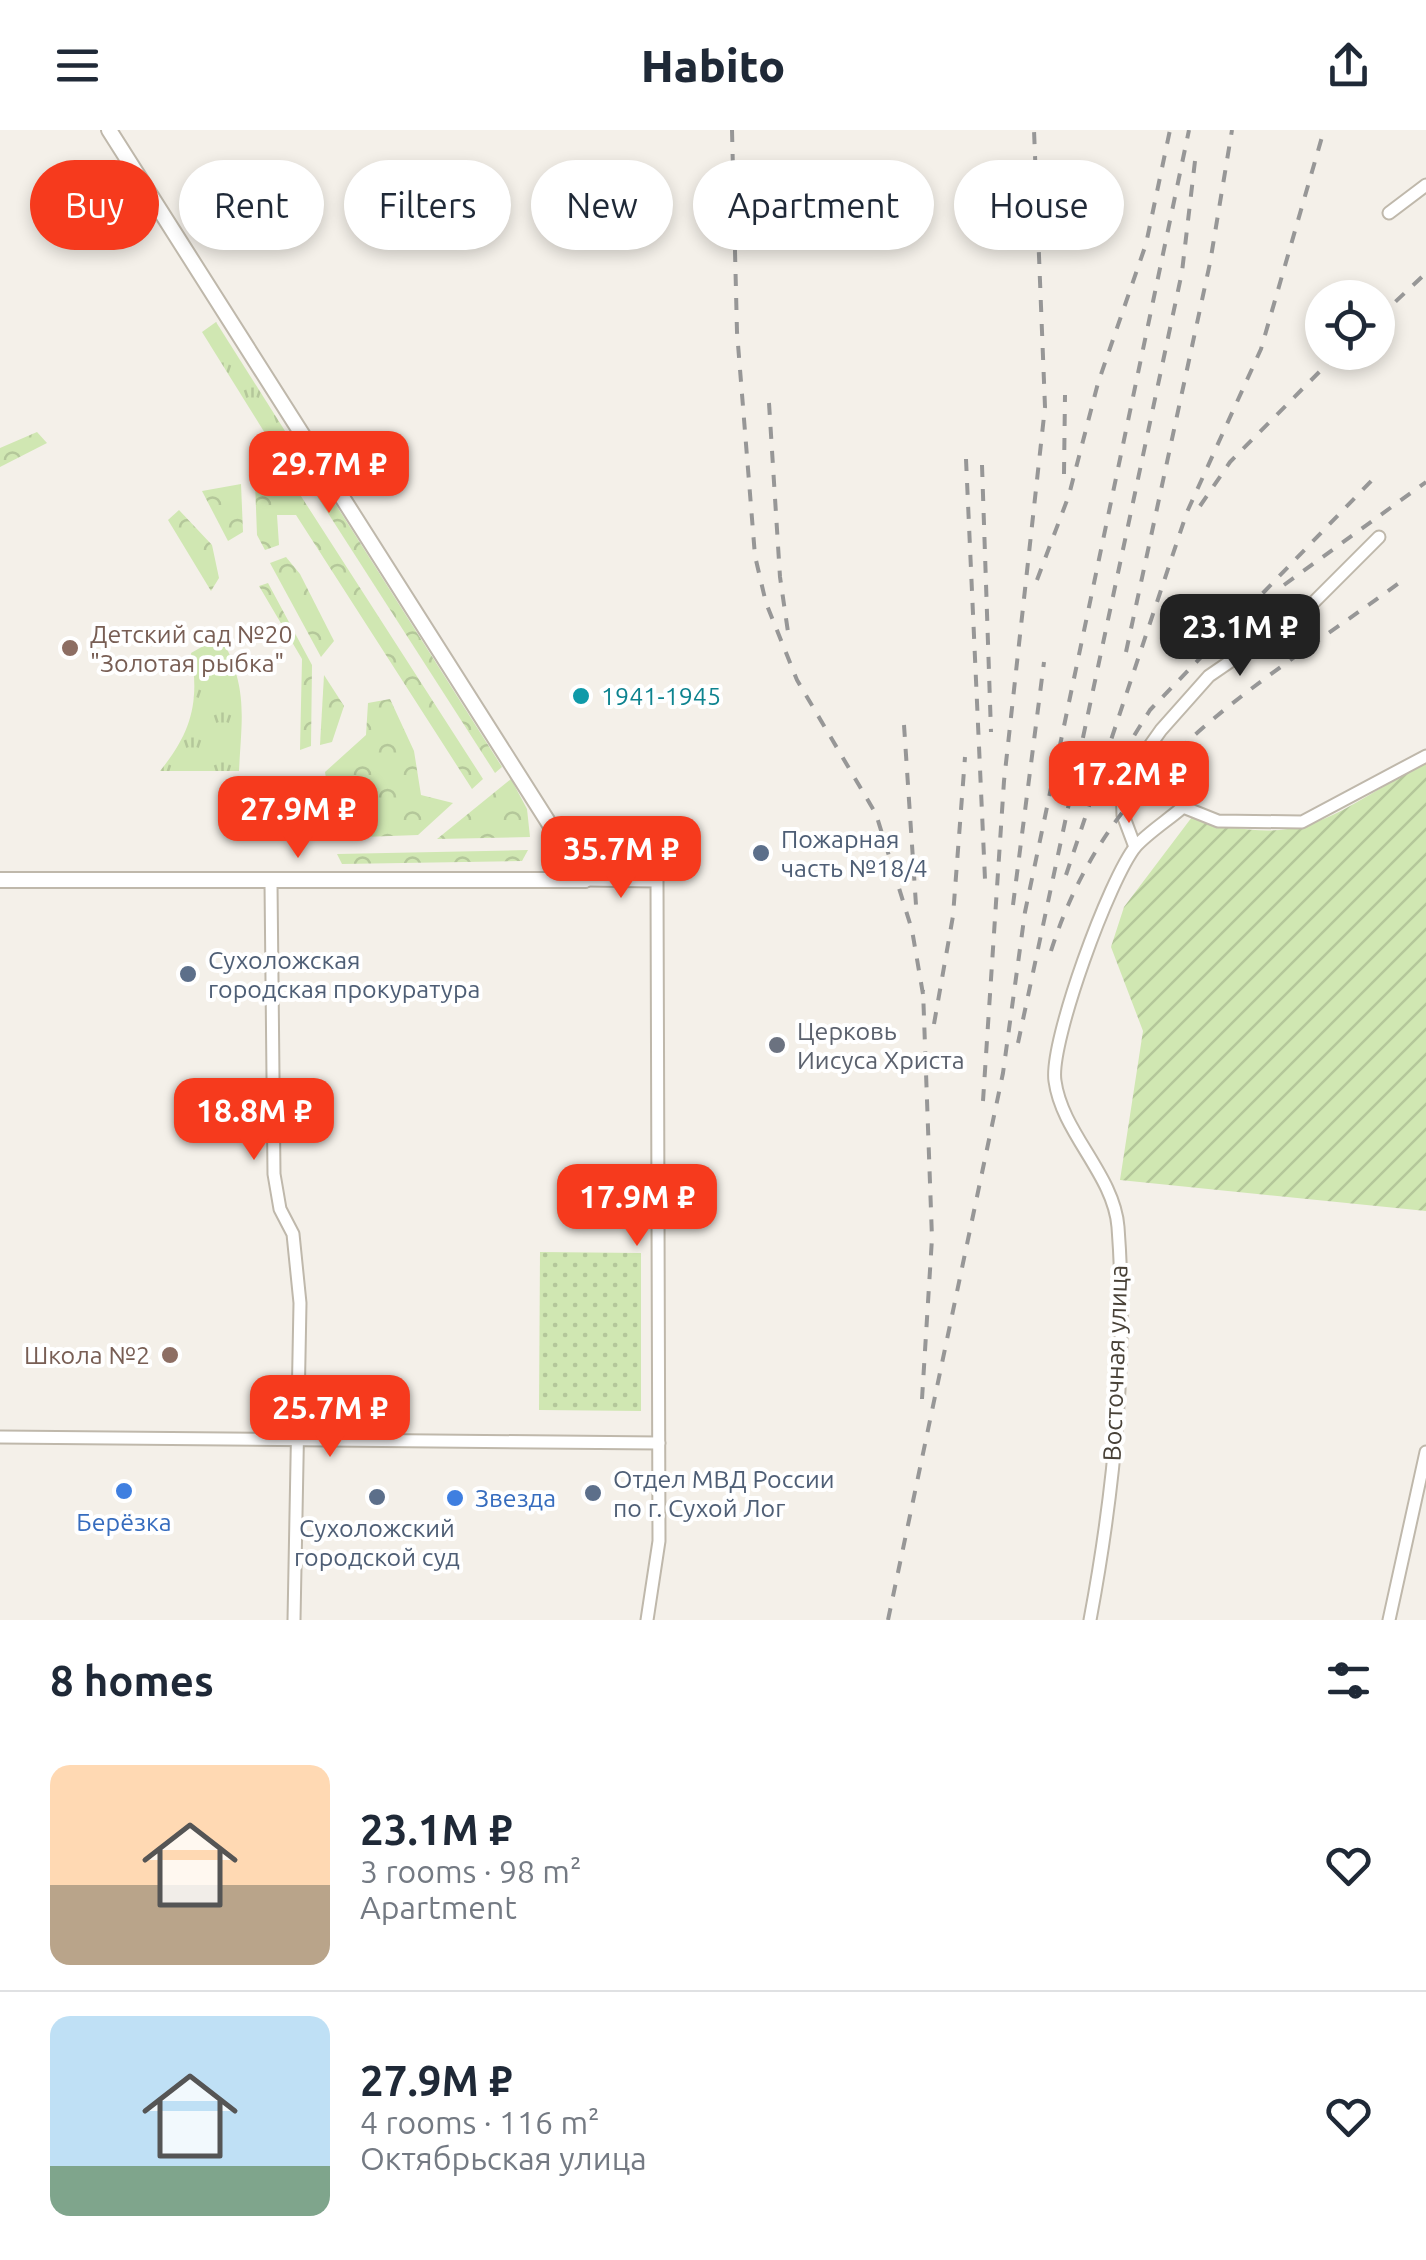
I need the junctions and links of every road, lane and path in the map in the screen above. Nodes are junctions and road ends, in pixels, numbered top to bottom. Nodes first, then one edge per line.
1 (109, 130) edge
2 (1426, 185) edge
3 (1389, 213) dead end
4 (1378, 537) dead end
5 (1426, 756) edge
6 (1135, 847) junction
7 (0, 880) edge
8 (585, 880) junction
9 (271, 883) junction
10 (0, 1437) edge
11 (298, 1439) junction
12 (659, 1443) junction
13 (1426, 1452) edge
14 (294, 1620) edge
15 (647, 1620) edge
16 (1090, 1620) edge
17 (1388, 1620) edge

1 - 8 street
2 - 3 street
4 - 6 street
5 - 6 street
6 - 16 street, Восточная улица
7 - 9 street
8 - 9 street
8 - 12 street
9 - 11 street
10 - 11 street
11 - 12 street
11 - 14 street
12 - 15 street
13 - 17 street

